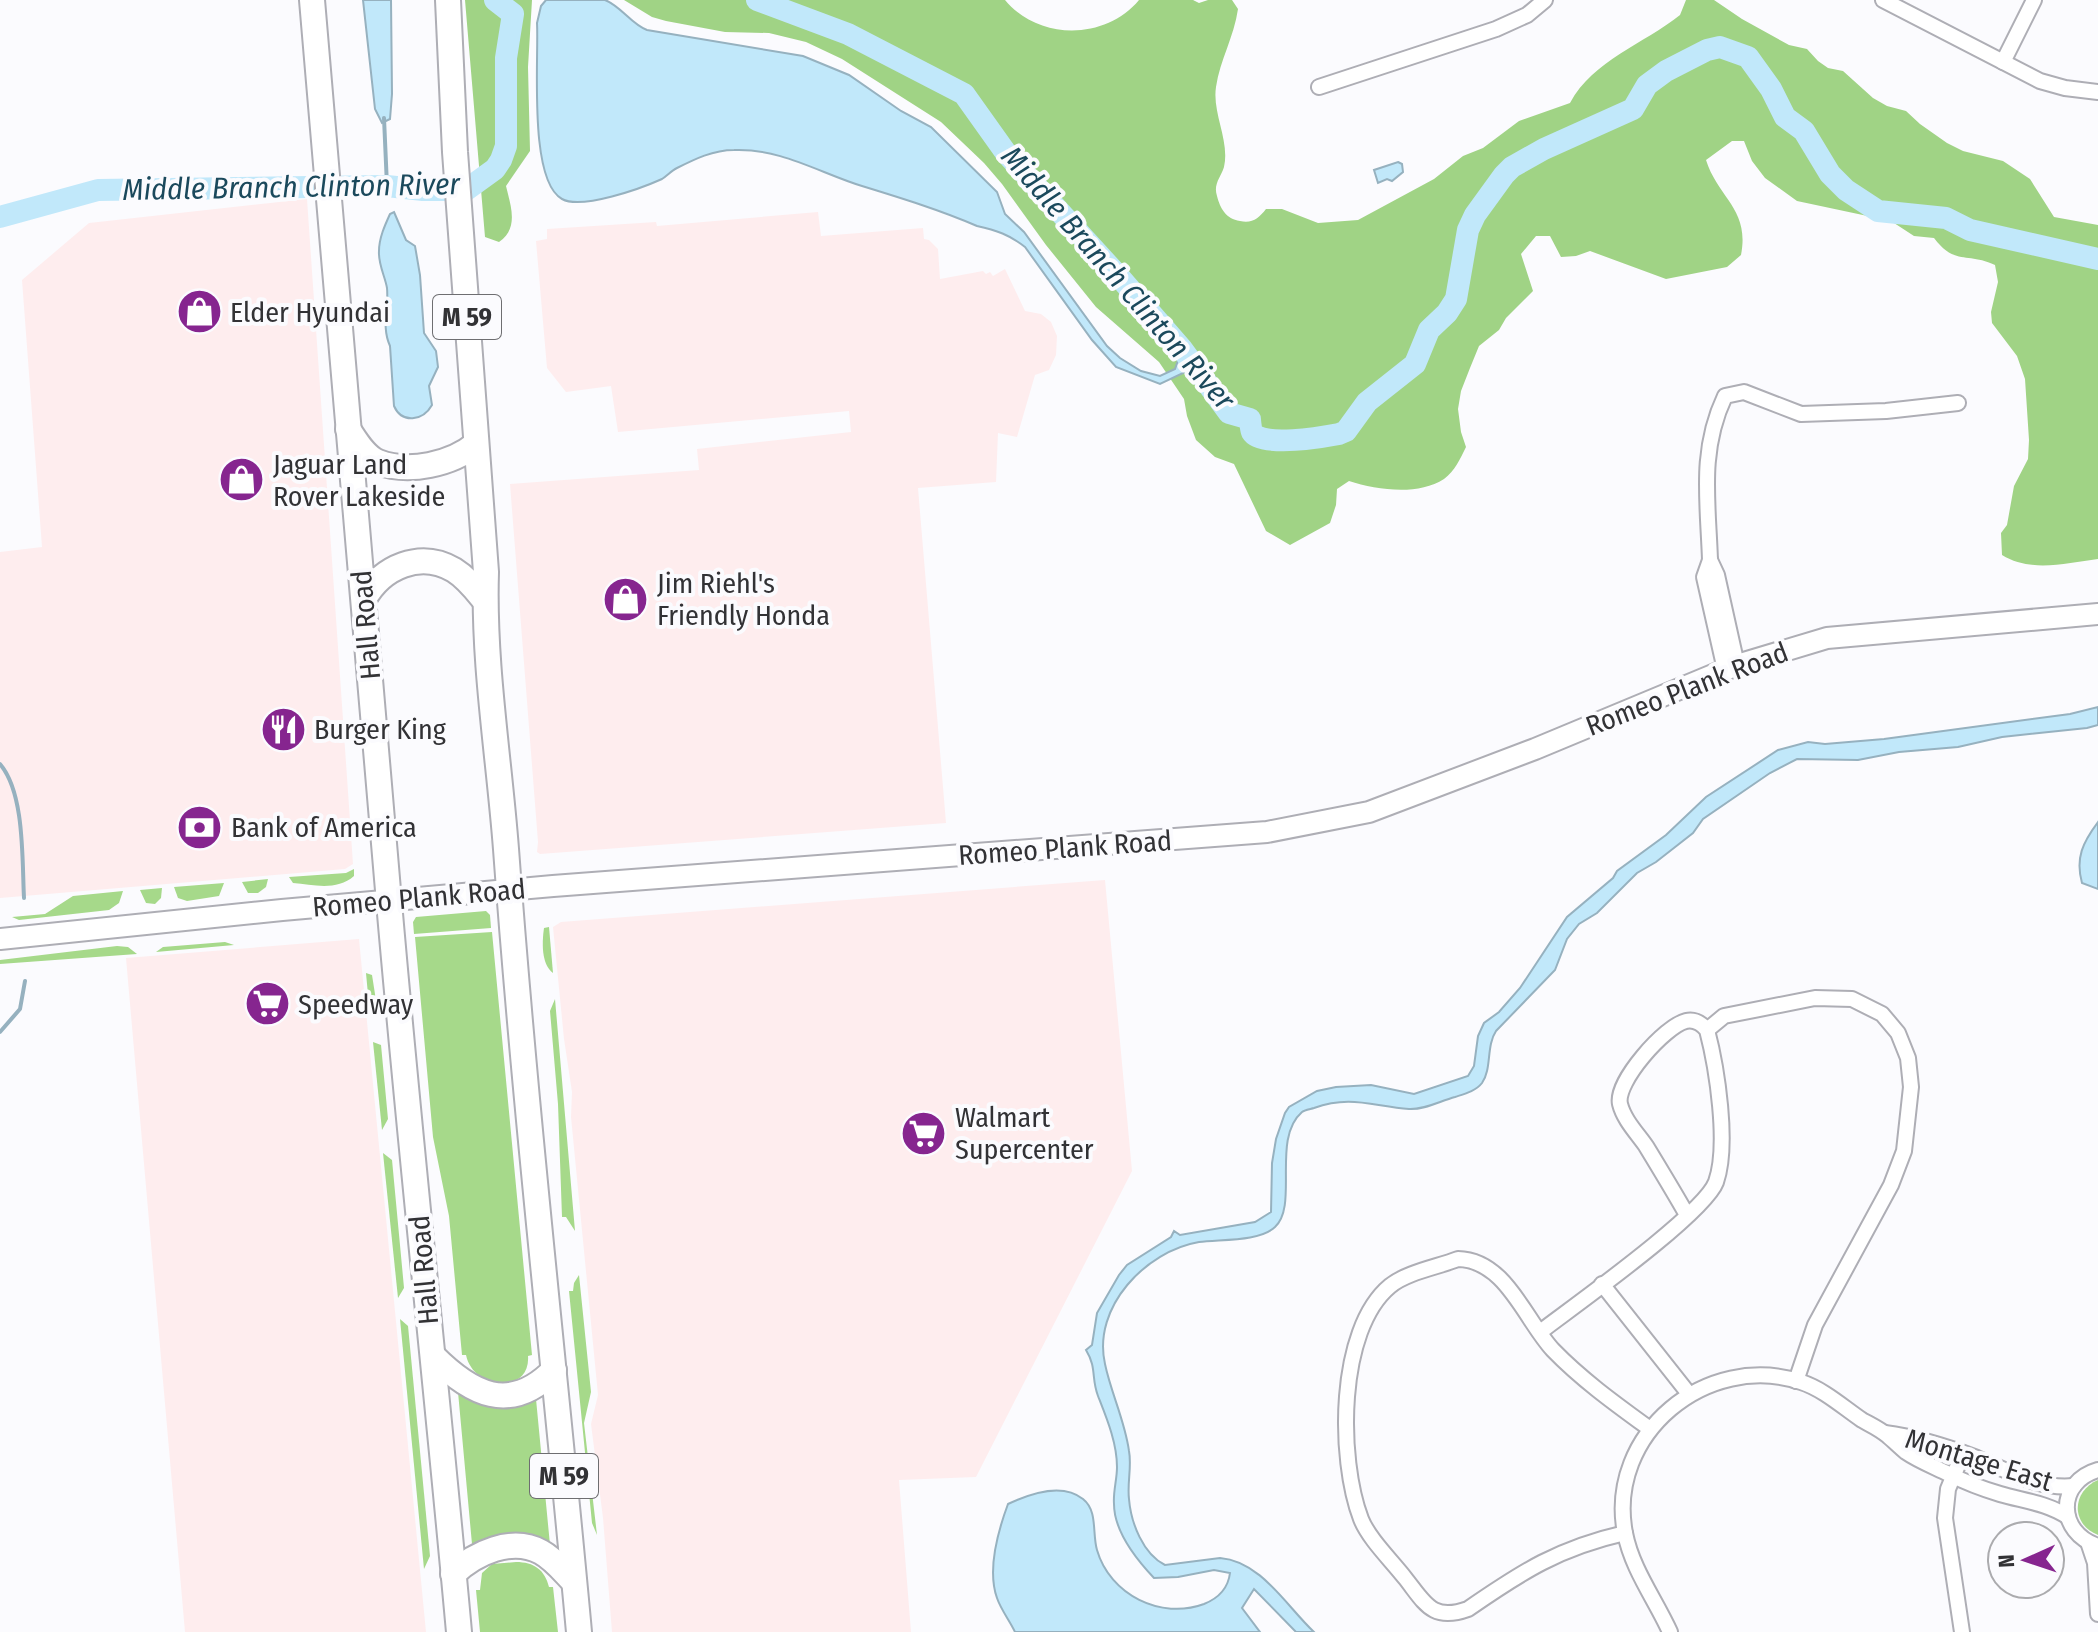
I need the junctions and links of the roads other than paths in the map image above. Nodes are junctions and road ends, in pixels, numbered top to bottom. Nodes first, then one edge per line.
1 (312, 0) edge
2 (448, 0) edge
3 (1545, 0) edge
4 (1883, 0) edge
5 (2034, 0) edge
6 (2003, 62) junction
7 (1319, 87) dead end
8 (2098, 92) edge
9 (1958, 403) dead end
10 (347, 429) junction
11 (476, 444) junction
12 (364, 599) junction
13 (485, 601) junction
14 (2098, 614) edge
15 (1731, 667) junction
16 (509, 891) junction
17 (389, 900) junction
18 (0, 939) edge
19 (1707, 1030) junction
20 (1687, 1215) junction
21 (1602, 1284) junction
22 (1540, 1332) junction
23 (433, 1356) junction
24 (554, 1370) junction
25 (1796, 1381) junction
26 (1689, 1394) junction
27 (1650, 1429) junction
28 (1885, 1433) junction
29 (1963, 1453) junction
30 (2098, 1470) edge
31 (1953, 1476) junction
32 (2074, 1486) junction
33 (2068, 1517) junction
34 (1625, 1533) junction
35 (2093, 1544) edge
36 (453, 1574) junction
37 (574, 1582) junction
38 (2098, 1614) edge
39 (459, 1632) edge
40 (579, 1632) edge
41 (1670, 1632) edge
42 (1962, 1632) edge

1 - 10 highway, Hall Road
2 - 11 highway, M 59
3 - 7 street
4 - 6 street
5 - 6 street
6 - 8 street
9 - 15 street
10 - 11 highway
10 - 12 highway, Hall Road
11 - 13 highway, M 59
12 - 13 highway
12 - 17 highway, Hall Road
13 - 16 highway, M 59
14 - 15 main road, Romeo Plank Road
15 - 16 main road, Romeo Plank Road
16 - 17 main road, Romeo Plank Road
16 - 24 highway, M 59
17 - 18 main road, Romeo Plank Road
17 - 23 highway, Hall Road
19 - 20 street
19 - 20 street
19 - 25 street
20 - 21 street
21 - 22 street
21 - 26 street
22 - 27 street
22 - 34 street
23 - 24 highway
23 - 36 highway, Hall Road
24 - 37 highway, M 59
25 - 26 street, Montage East
25 - 28 street, Montage East
26 - 27 street, Montage East
27 - 34 street, Montage East
28 - 29 street, Montage East
28 - 31 street, Montage East
29 - 31 street
29 - 32 street, Montage East
30 - 32 street
31 - 33 street, Montage East
31 - 42 street
32 - 33 street
33 - 35 street
34 - 41 street, Montage East
35 - 38 street
36 - 37 highway
36 - 39 highway, Hall Road
37 - 40 highway, M 59

